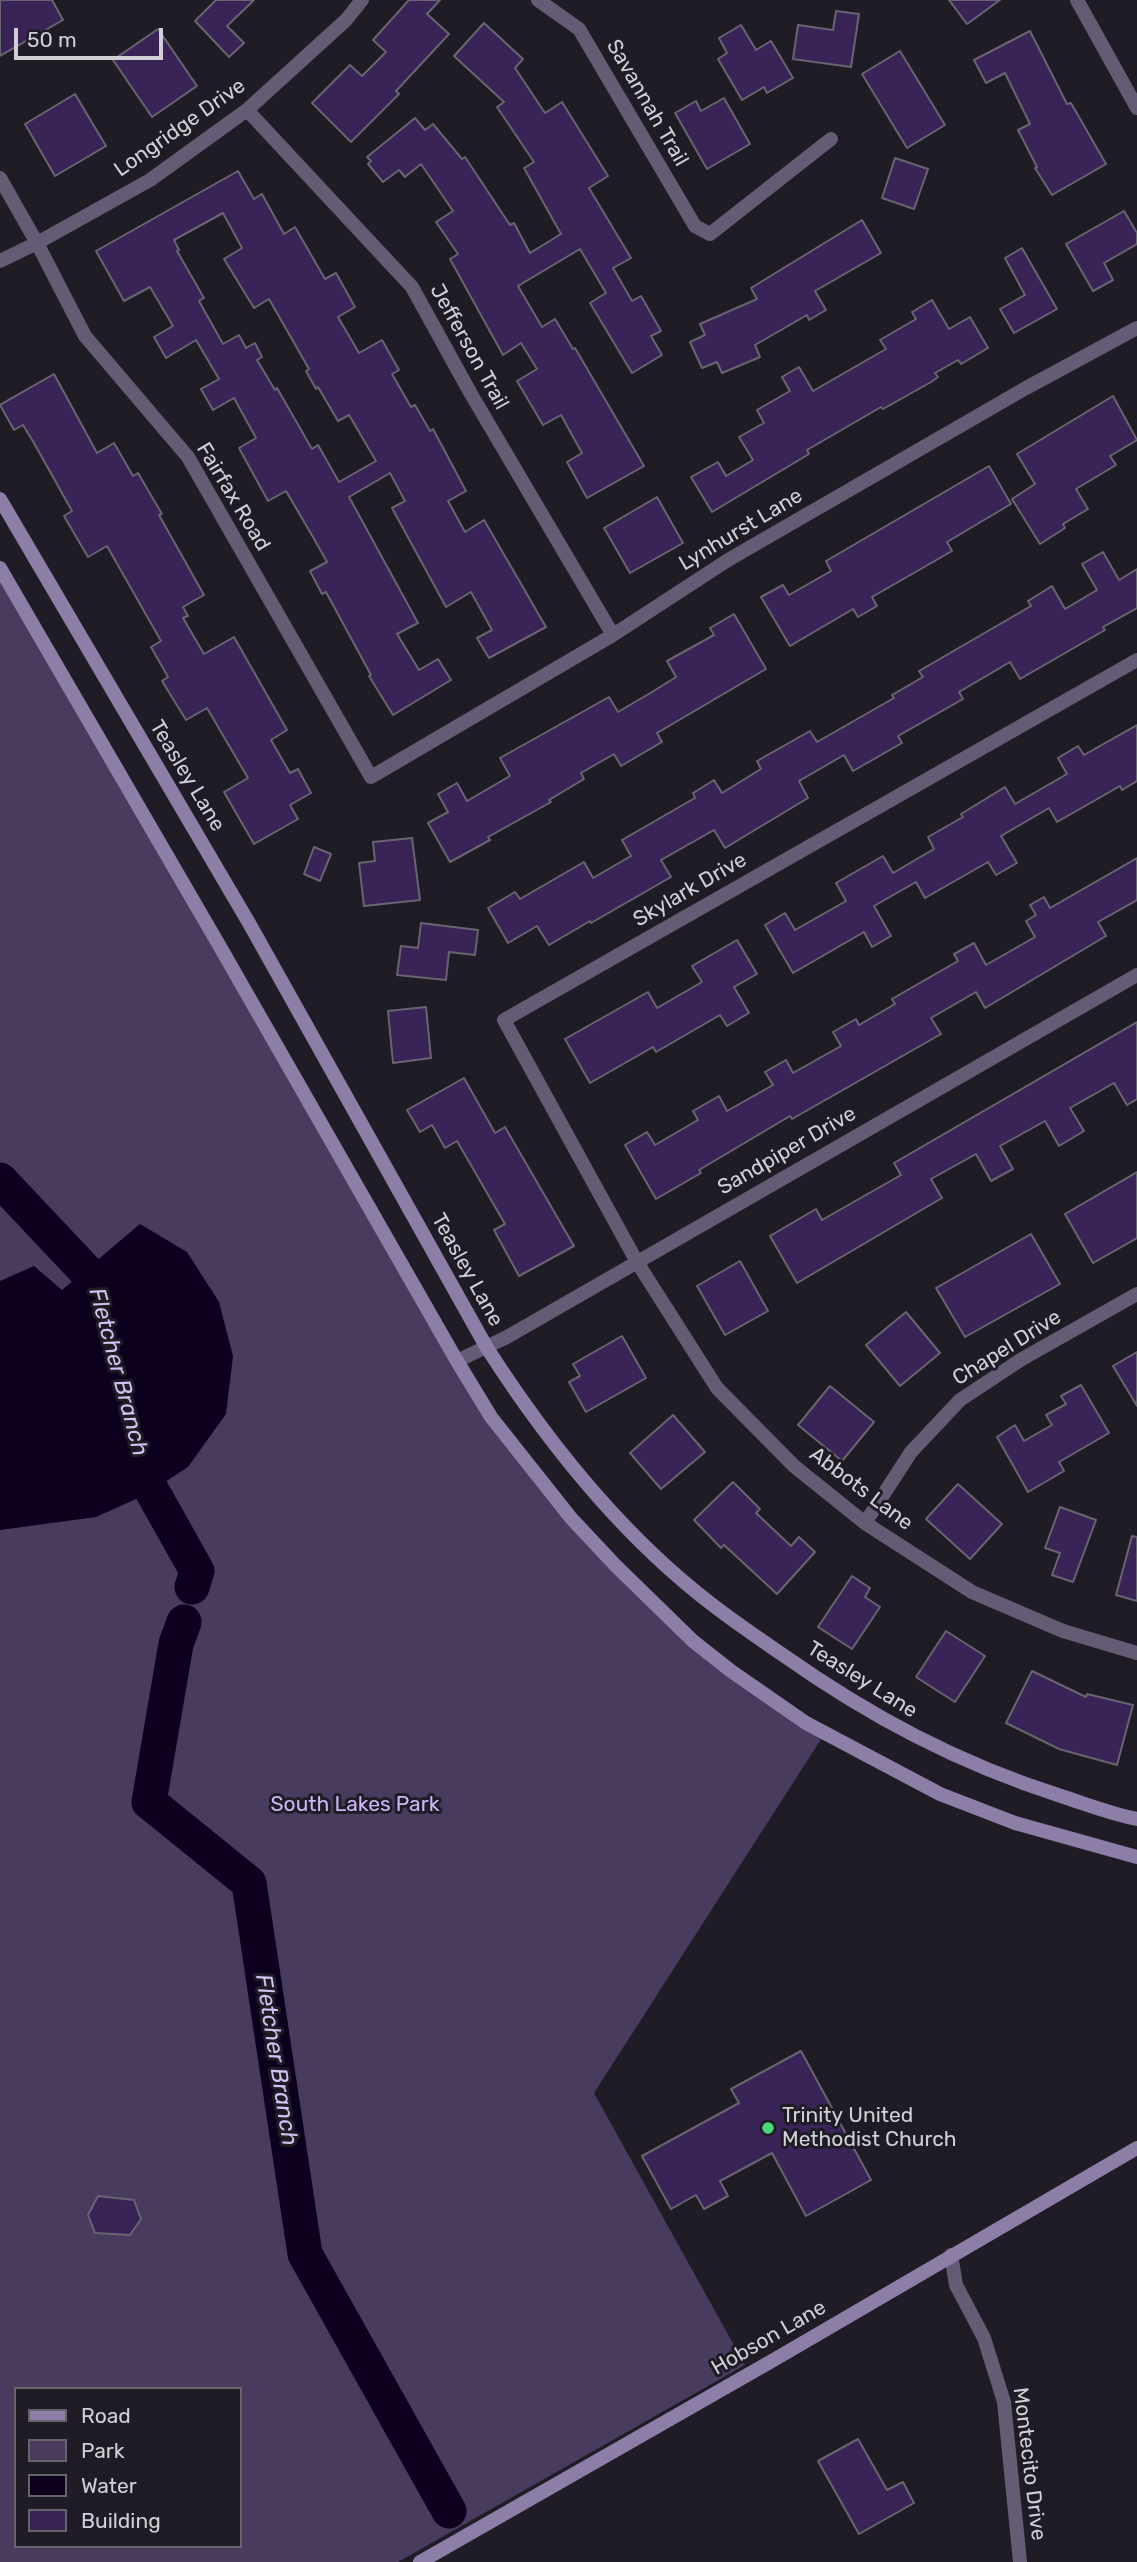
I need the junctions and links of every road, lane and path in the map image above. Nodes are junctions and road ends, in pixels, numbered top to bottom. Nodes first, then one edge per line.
1 (362, 0) edge
2 (538, 0) edge
3 (1077, 0) edge
4 (1137, 108) edge
5 (247, 110) junction
6 (831, 139) dead end
7 (0, 178) edge
8 (37, 243) junction
9 (0, 261) edge
10 (1137, 328) edge
11 (0, 499) edge
12 (0, 568) edge
13 (613, 635) junction
14 (1137, 660) edge
15 (371, 777) joint
16 (1137, 975) edge
17 (636, 1262) junction
18 (1137, 1294) edge
19 (487, 1348) junction
20 (457, 1361) junction
21 (865, 1523) junction
22 (1137, 1653) edge
23 (1137, 1819) edge
24 (1137, 1857) edge
25 (1137, 2148) edge
26 (951, 2255) junction
27 (420, 2562) edge
28 (1020, 2562) edge

1 - 5 street, Longridge Drive
2 - 6 street, Savannah Trail
3 - 4 street
5 - 8 street, Longridge Drive
5 - 13 street, Jefferson Trail
7 - 8 street, Fairfax Road
8 - 9 street, Longridge Drive
8 - 15 street, Fairfax Road
10 - 13 street, Lynhurst Lane
11 - 19 main road, Teasley Lane
12 - 20 main road
13 - 15 street, Lynhurst Lane
14 - 17 street, Skylark Drive
16 - 17 street, Sandpiper Drive
17 - 19 street, Sandpiper Drive
17 - 21 street, Abbots Lane
18 - 21 street, Chapel Drive
19 - 20 street, Sandpiper Drive
19 - 23 main road, Teasley Lane
20 - 24 main road
21 - 22 street, Abbots Lane
25 - 26 main road, Hobson Lane
26 - 27 main road, Hobson Lane
26 - 28 street, Montecito Drive

